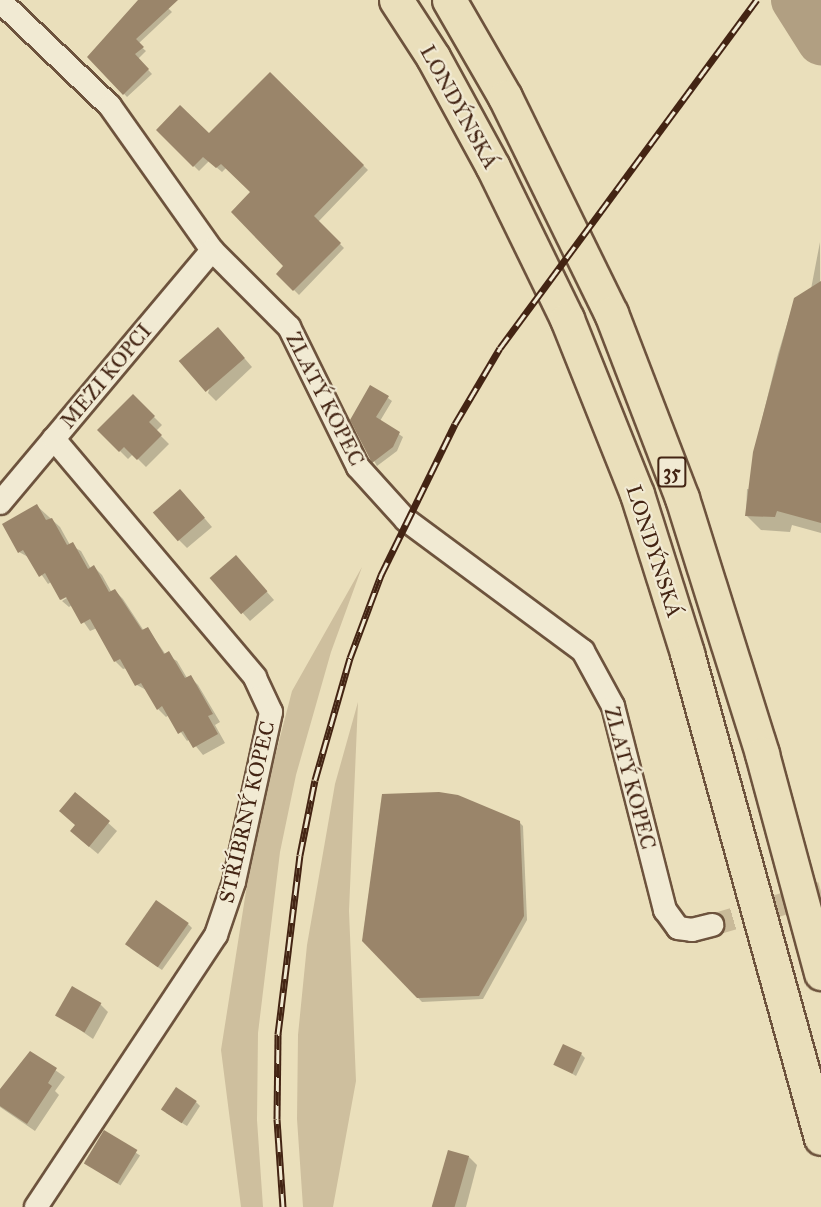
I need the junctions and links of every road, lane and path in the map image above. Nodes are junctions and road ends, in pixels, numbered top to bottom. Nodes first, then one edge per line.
1 (396, 0) edge
2 (449, 0) edge
3 (0, 1) edge
4 (212, 250) junction
5 (54, 439) junction
6 (0, 503) edge
7 (712, 925) tunnel mouth
8 (821, 973) edge
9 (821, 1138) edge
10 (36, 1207) edge

1 - 9 highway, LONDÝNSKÁ / 35
2 - 8 highway, LONDÝNSKÁ / 35
3 - 4 street, ZLATÝ KOPEC
4 - 5 street, MEZI KOPCI
4 - 7 street, ZLATÝ KOPEC
5 - 6 street, MEZI KOPCI
5 - 10 street, STŘÍBRNÝ KOPEC

